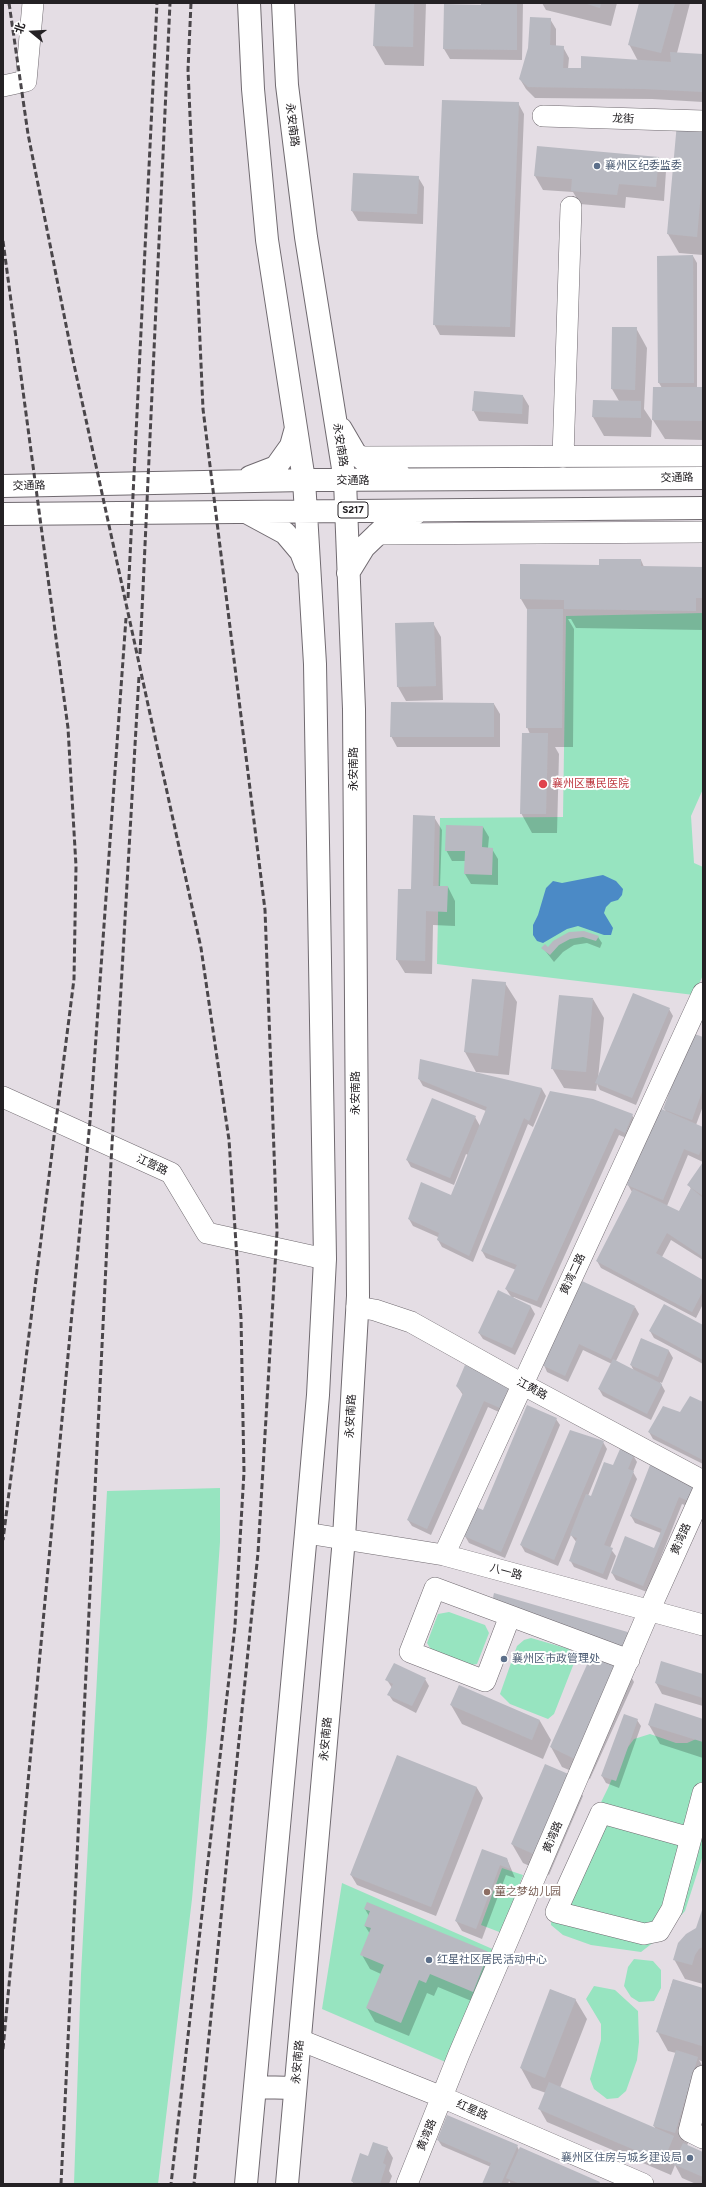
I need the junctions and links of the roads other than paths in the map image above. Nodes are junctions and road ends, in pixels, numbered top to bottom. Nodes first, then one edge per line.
1 (33, 3) edge
2 (249, 3) edge
3 (283, 3) edge
4 (3, 86) edge
5 (543, 116) dead end
6 (703, 122) edge
7 (571, 207) dead end
8 (336, 420) junction
9 (296, 428) junction
10 (703, 456) edge
11 (361, 457) junction
12 (562, 457) junction
13 (703, 478) edge
14 (304, 480) junction
15 (426, 480) junction
16 (346, 481) junction
17 (239, 482) junction
18 (3, 486) edge
19 (703, 508) edge
20 (345, 510) junction
21 (427, 510) junction
22 (245, 511) junction
23 (304, 511) junction
24 (3, 514) edge
25 (703, 532) edge
26 (377, 534) junction
27 (309, 572) junction
28 (348, 574) junction
29 (703, 993) edge
30 (3, 1097) edge
31 (325, 1259) junction
32 (357, 1307) junction
33 (522, 1384) junction
34 (703, 1481) edge
35 (703, 1492) edge
36 (306, 1533) junction
37 (344, 1538) junction
38 (444, 1555) junction
39 (649, 1611) junction
40 (510, 1616) junction
41 (703, 1625) edge
42 (629, 1660) junction
43 (703, 1793) edge
44 (691, 1838) junction
45 (300, 2040) junction
46 (703, 2076) edge
47 (255, 2087) junction
48 (295, 2088) junction
49 (442, 2097) junction
50 (703, 2138) edge
51 (246, 2184) edge
52 (287, 2184) edge
53 (407, 2184) edge
54 (643, 2184) edge

1 - 4 street
2 - 9 main road
3 - 8 main road, 永安南路
5 - 6 street, 龙街
7 - 12 street
8 - 11 main road
8 - 16 main road, 永安南路
9 - 14 main road
9 - 17 main road
10 - 12 street
11 - 12 street
11 - 15 main road
13 - 15 main road, 交通路
14 - 16 main road, 交通路
14 - 17 main road, 交通路
14 - 23 main road
15 - 16 main road, 交通路
16 - 20 main road, 永安南路
17 - 18 main road, 交通路
19 - 21 main road, S217
20 - 21 main road, S217
20 - 23 main road, S217
20 - 28 main road, 永安南路
21 - 26 main road
22 - 23 main road, S217
22 - 24 main road, S217
22 - 27 main road
23 - 27 main road
25 - 26 street
26 - 28 main road
27 - 31 main road
28 - 32 main road, 永安南路
29 - 33 street, 黄湾二路
30 - 31 street, 江营路
31 - 36 main road
32 - 33 street, 江黄路
32 - 37 main road, 永安南路
33 - 34 street, 江黄路
33 - 38 street, 黄湾二路
35 - 39 street, 黄湾路
36 - 37 street, 八一路
36 - 47 main road
37 - 38 street, 八一路
37 - 45 main road, 永安南路
38 - 39 street, 八一路
39 - 41 street, 八一路
39 - 42 street, 黄湾路
40 - 40 street
40 - 42 street
42 - 49 street, 黄湾路
43 - 44 street
44 - 44 street
45 - 48 main road, 永安南路
45 - 49 street, 红星路
46 - 50 street
47 - 48 main road
47 - 51 main road
48 - 52 main road, 永安南路
49 - 53 street, 黄湾路
49 - 54 street, 红星路

